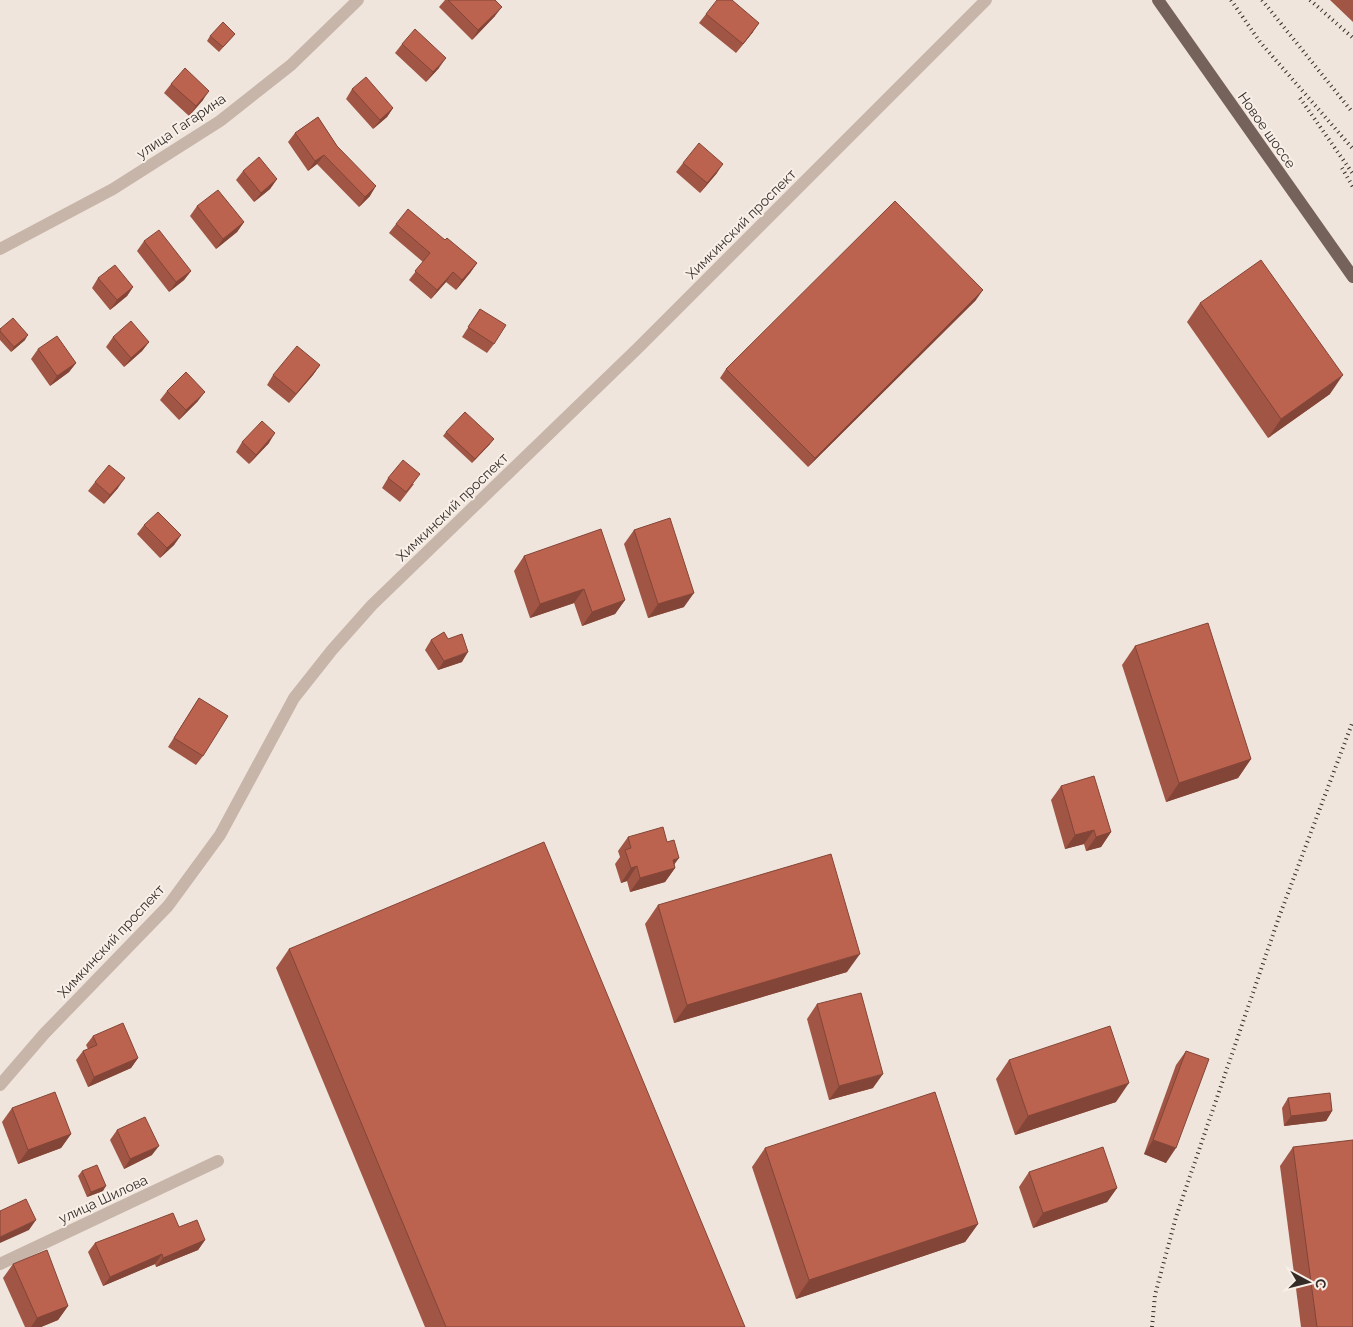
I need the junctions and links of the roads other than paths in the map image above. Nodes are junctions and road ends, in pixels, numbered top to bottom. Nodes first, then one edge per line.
1 (358, 0) edge
2 (986, 0) edge
3 (1158, 0) edge
4 (0, 248) edge
5 (1353, 277) edge
6 (0, 1086) edge
7 (218, 1161) dead end
8 (0, 1264) edge

1 - 4 street, улица Гагарина
2 - 6 street, Химкинский проспект
3 - 5 main road, Новое шоссе
7 - 8 street, улица Шилова

